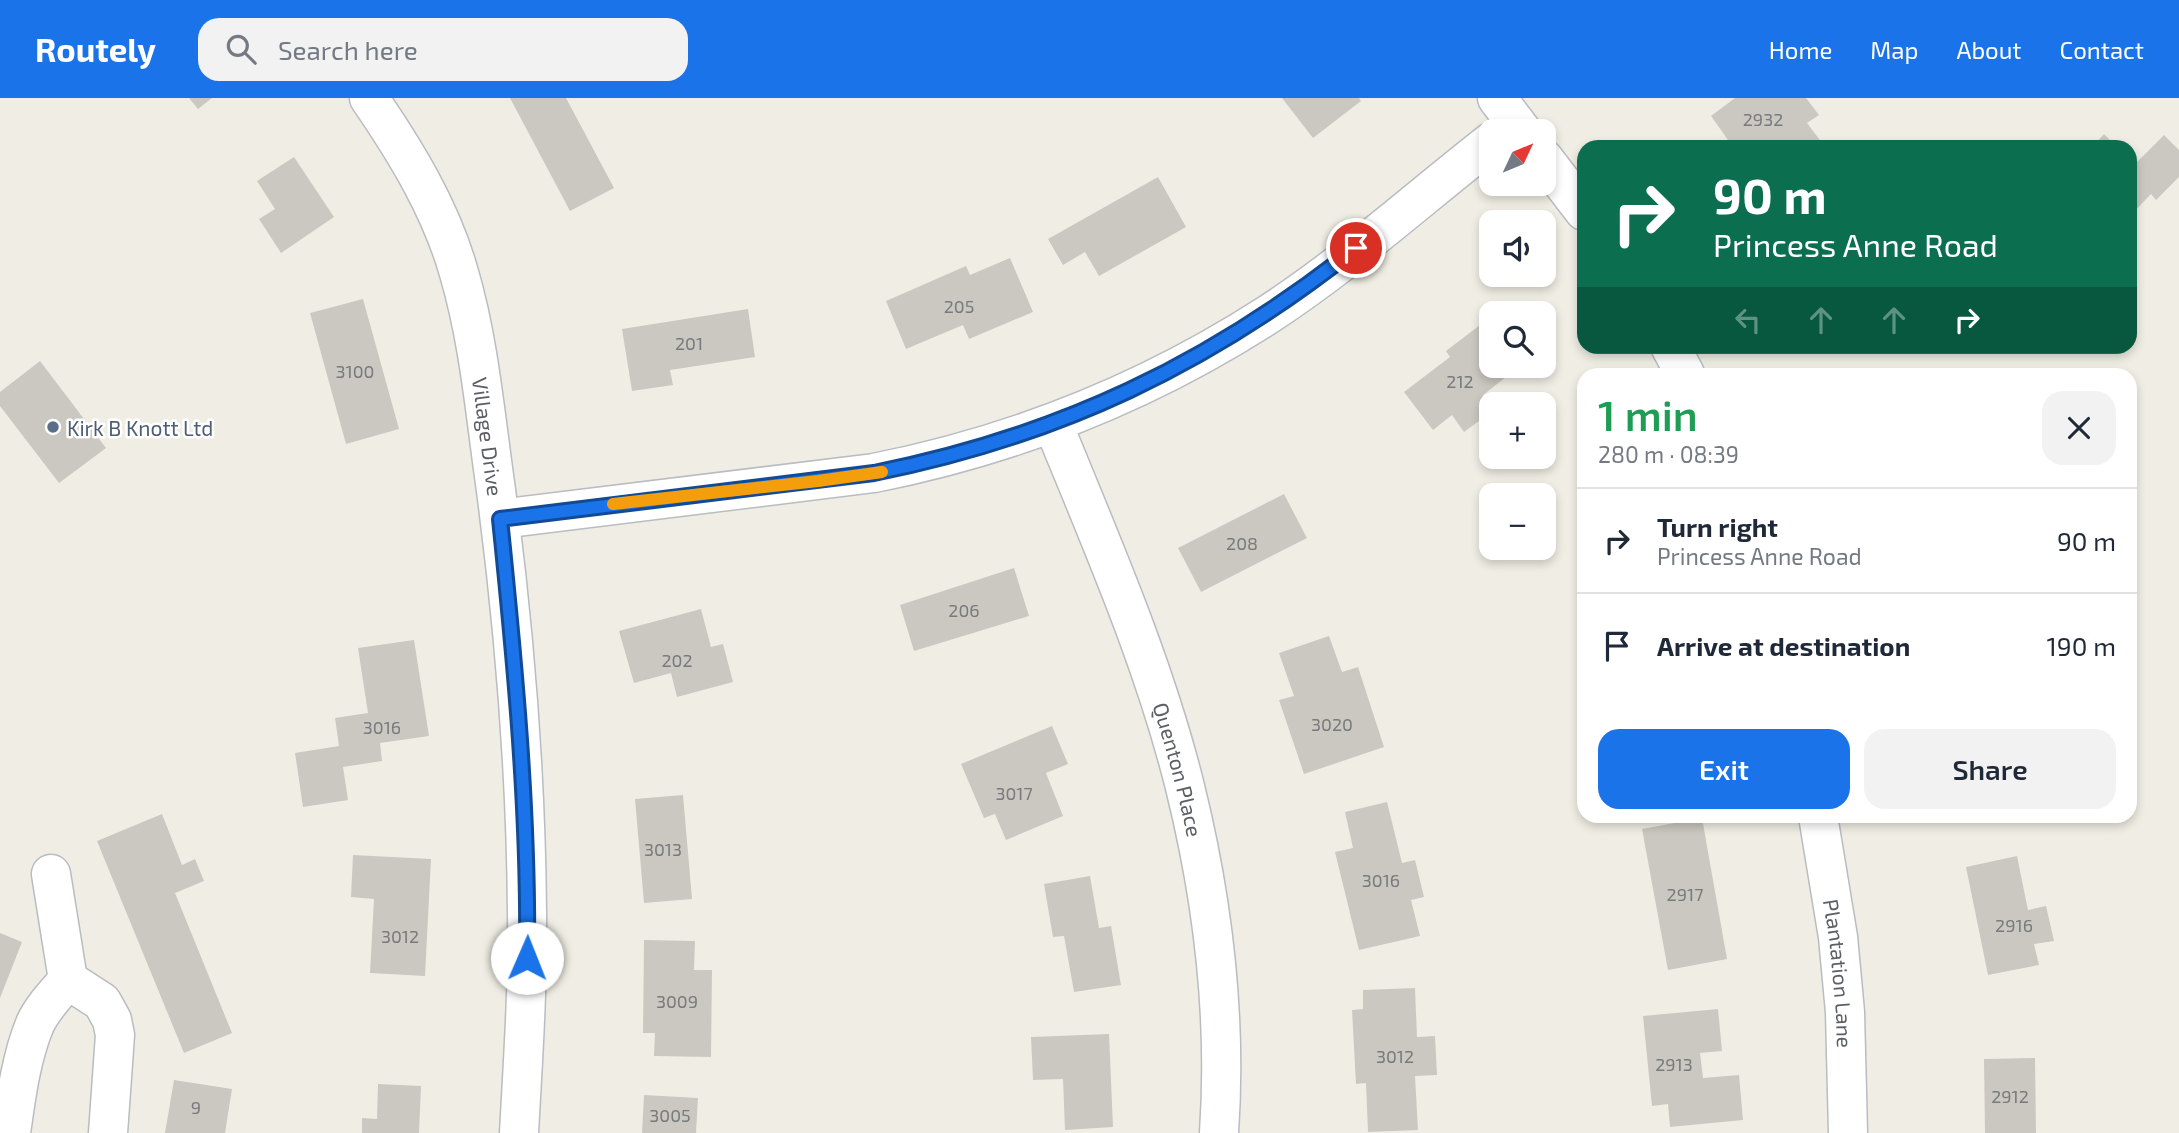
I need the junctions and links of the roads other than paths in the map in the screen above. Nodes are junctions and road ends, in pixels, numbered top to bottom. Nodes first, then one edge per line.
1 (369, 98) edge
2 (1479, 147) edge
3 (1556, 175) edge
4 (1577, 202) edge
5 (1053, 424) junction
6 (500, 519) junction
7 (1819, 823) edge
8 (51, 874) dead end
9 (68, 980) junction
10 (11, 1133) edge
11 (108, 1133) edge
12 (519, 1133) edge
13 (1219, 1133) edge
14 (1848, 1133) edge

1 - 6 street, Village Drive
2 - 5 street
3 - 4 street
5 - 6 street
5 - 13 street, Quenton Place
6 - 12 street, Village Drive
7 - 14 street, Plantation Lane
8 - 9 street
9 - 10 street
9 - 11 street

